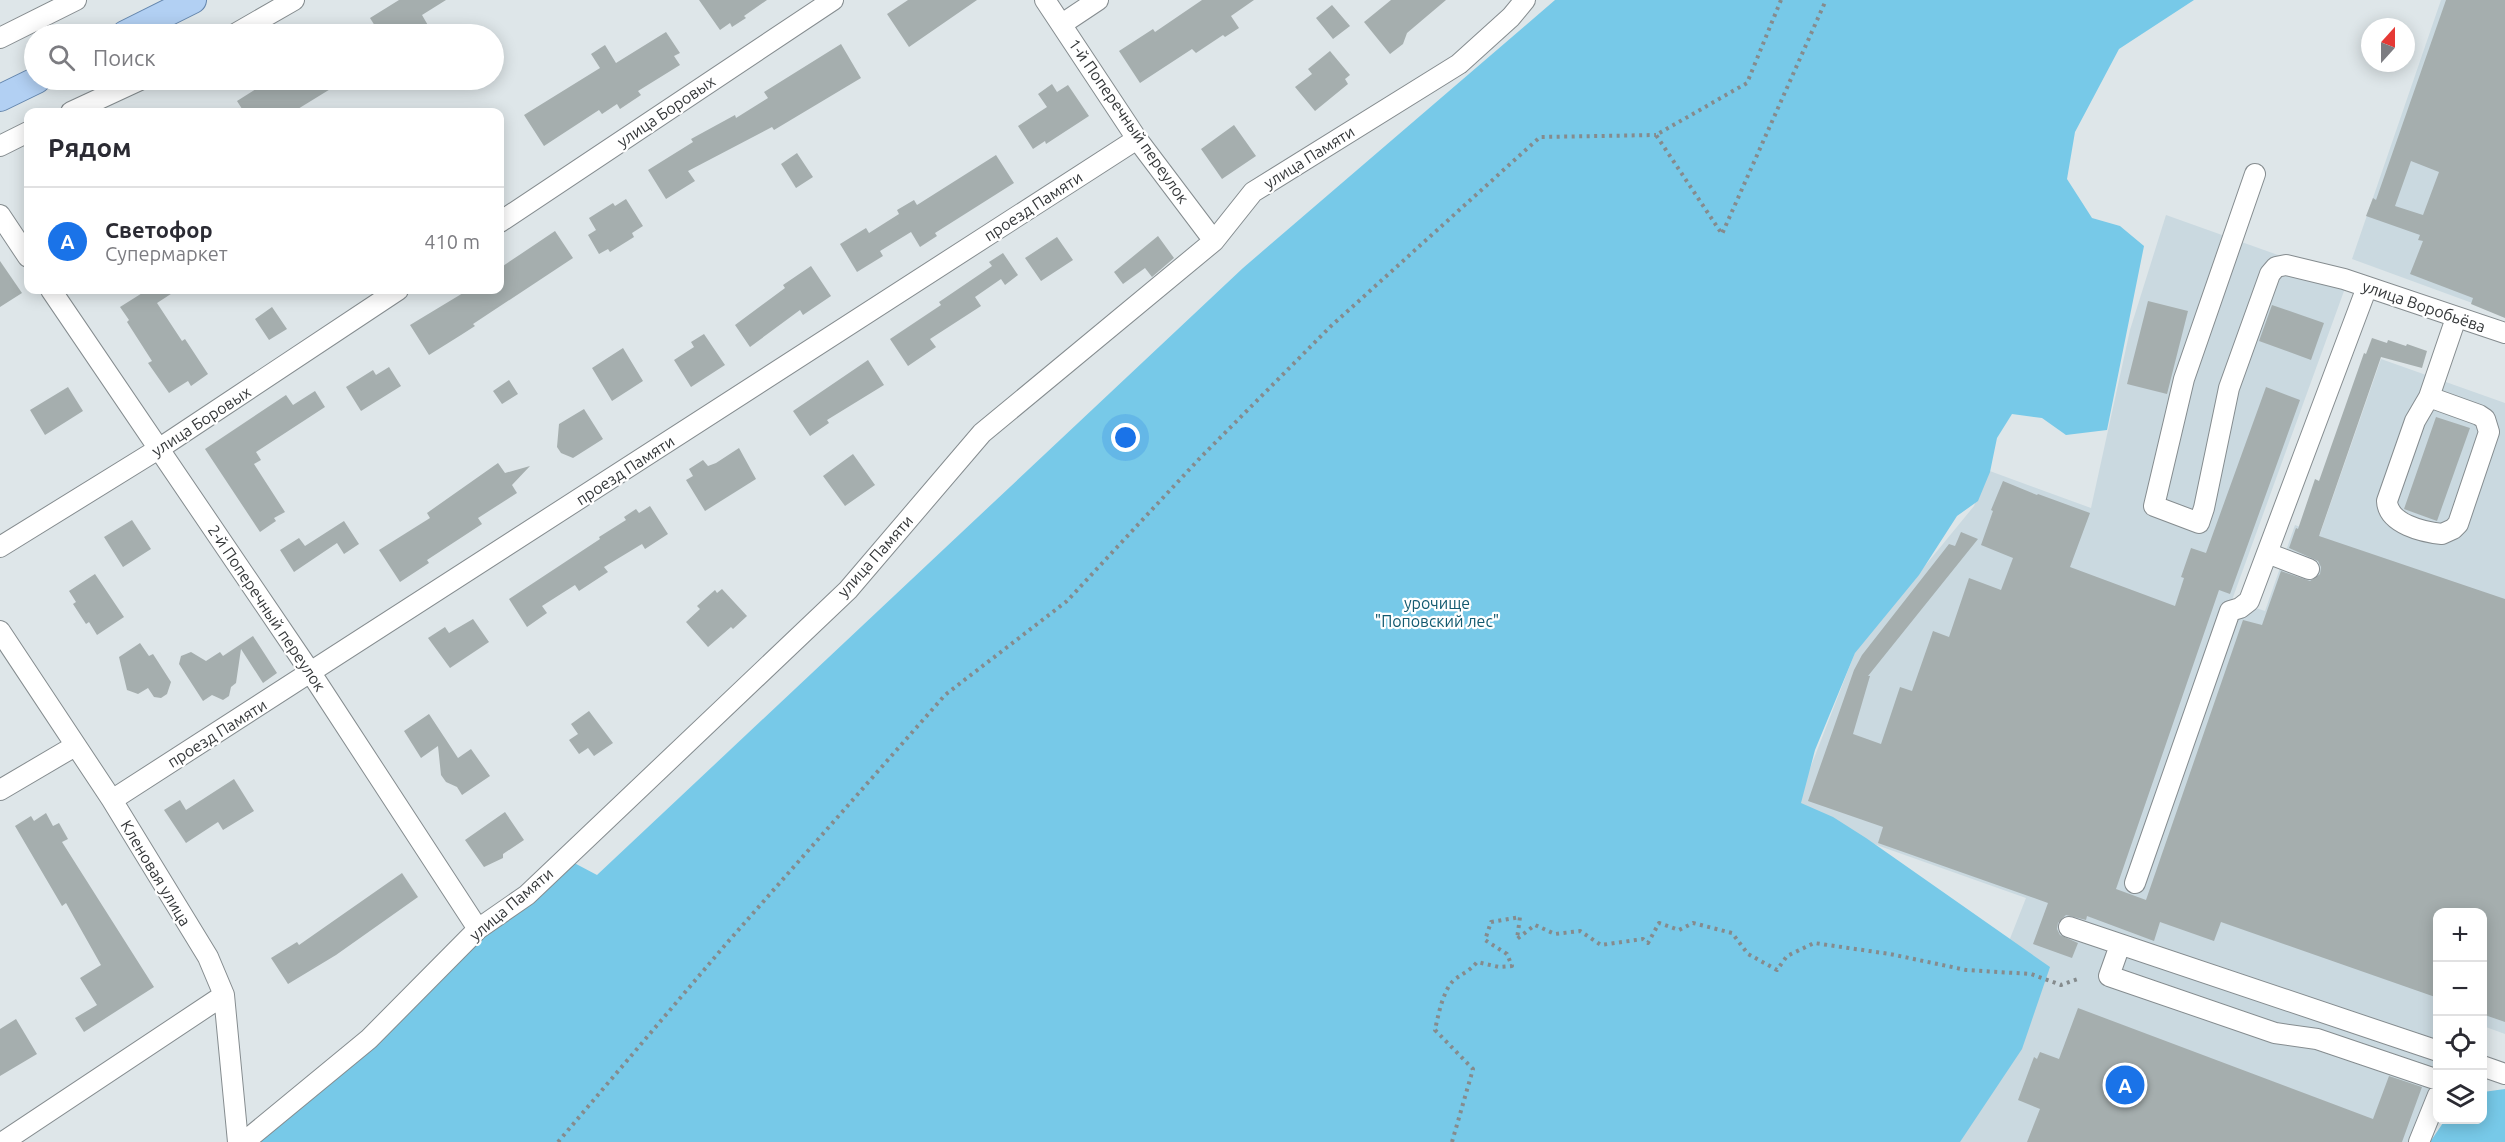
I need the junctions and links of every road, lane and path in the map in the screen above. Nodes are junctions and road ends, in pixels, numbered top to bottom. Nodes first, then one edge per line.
1 (76, 0) edge
2 (193, 0) edge
3 (294, 0) edge
4 (833, 0) edge
5 (1045, 0) edge
6 (1098, 0) edge
7 (1525, 0) edge
8 (1781, 0) edge
9 (1826, 0) edge
10 (28, 24) edge
11 (145, 24) edge
12 (252, 24) edge
13 (1062, 24) junction
14 (24, 26) edge
15 (0, 38) edge
16 (24, 86) edge
17 (118, 90) edge
18 (0, 98) edge
19 (80, 108) edge
20 (24, 134) edge
21 (1656, 135) junction
22 (1137, 139) junction
23 (0, 146) edge
24 (2255, 174) dead end
25 (0, 215) edge
26 (504, 219) edge
27 (1214, 241) junction
28 (24, 251) edge
29 (2367, 287) junction
30 (54, 294) edge
31 (392, 294) edge
32 (2456, 318) junction
33 (2505, 333) edge
34 (2429, 397) junction
35 (160, 448) junction
36 (0, 547) edge
37 (2267, 553) junction
38 (2309, 569) dead end
39 (0, 631) edge
40 (311, 673) junction
41 (75, 746) junction
42 (0, 790) edge
43 (112, 800) junction
44 (2135, 883) dead end
45 (2069, 927) dead end
46 (478, 929) junction
47 (2120, 945) junction
48 (2078, 978) dead end
49 (224, 995) junction
50 (2433, 1049) edge
51 (2487, 1068) edge
52 (2505, 1074) edge
53 (2433, 1078) edge
54 (2433, 1107) edge
55 (3, 1142) edge
56 (238, 1142) edge
57 (244, 1142) edge
58 (558, 1142) edge
59 (1452, 1142) edge
60 (2419, 1142) edge

1 - 10 street
2 - 11 main road
3 - 12 street
4 - 26 street, улица Боровых
5 - 13 street, 1-й Поперечный переулок
6 - 13 street
7 - 27 street, улица Памяти
8 - 21 path
9 - 21 path
13 - 22 street, 1-й Поперечный переулок
14 - 15 street
16 - 18 main road
17 - 19 street
20 - 23 street
21 - 58 path
22 - 27 street, 1-й Поперечный переулок
22 - 40 street, проезд Памяти
24 - 29 street, улица Воробьёва
25 - 28 street
27 - 46 street, улица Памяти
29 - 32 street, улица Воробьёва
29 - 37 street
30 - 35 street, 2-й Поперечный переулок
31 - 35 street, улица Боровых
32 - 33 street, улица Воробьёва
32 - 34 street
34 - 34 street
35 - 36 street, улица Боровых
35 - 40 street, 2-й Поперечный переулок
37 - 38 street
37 - 44 street
39 - 41 street, Кленовая улица
40 - 43 street, проезд Памяти
40 - 46 street, 2-й Поперечный переулок
41 - 42 street
41 - 43 street, Кленовая улица
43 - 49 street, Кленовая улица
45 - 47 street
46 - 57 street, улица Памяти
47 - 50 street
47 - 53 street
48 - 59 path
49 - 55 street
49 - 56 street, Кленовая улица
51 - 52 street
54 - 60 street

